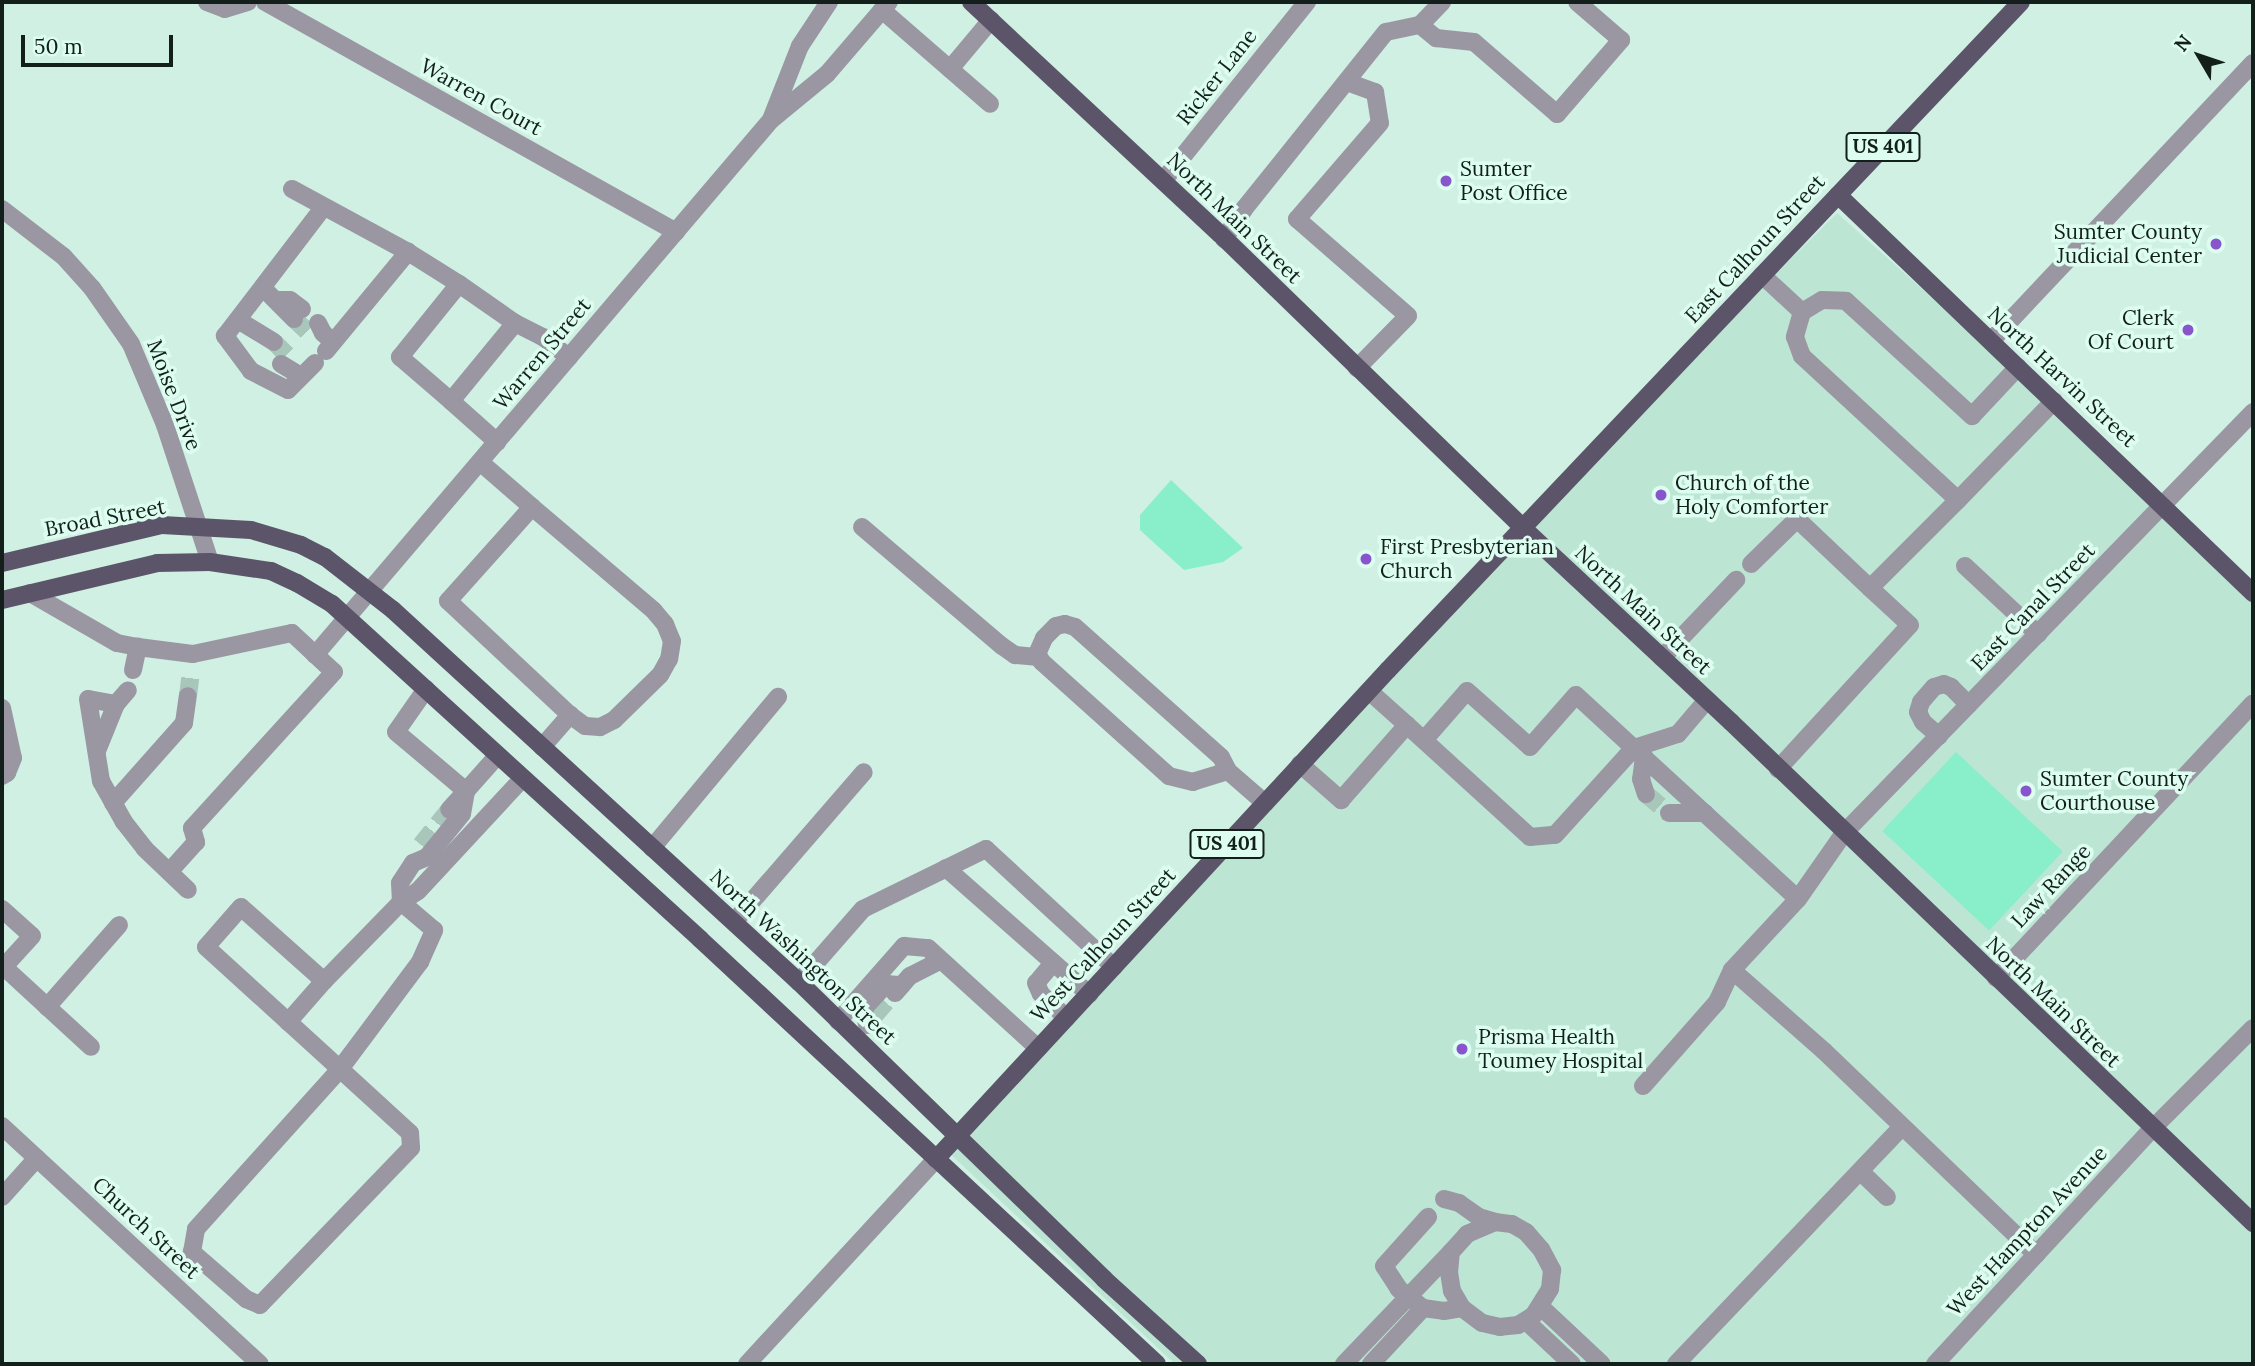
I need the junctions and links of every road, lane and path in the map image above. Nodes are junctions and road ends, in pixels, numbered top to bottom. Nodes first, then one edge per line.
1 (207, 2) edge
2 (248, 2) edge
3 (265, 2) edge
4 (829, 2) edge
5 (971, 2) edge
6 (1307, 2) edge
7 (1442, 2) edge
8 (1577, 2) edge
9 (2021, 2) edge
10 (886, 6) edge
11 (991, 20) junction
12 (1420, 25) junction
13 (2253, 63) edge
14 (950, 69) junction
15 (1347, 82) junction
16 (990, 104) dead end
17 (771, 120) junction
18 (1163, 181) junction
19 (292, 188) dead end
20 (1838, 195) junction
21 (323, 208) junction
22 (2, 209) edge
23 (676, 232) junction
24 (1224, 239) junction
25 (408, 252) junction
26 (1762, 275) junction
27 (459, 284) junction
28 (263, 288) junction
29 (1802, 312) junction
30 (298, 314) tunnel mouth
31 (239, 320) junction
32 (515, 323) junction
33 (1991, 341) junction
34 (270, 346) tunnel mouth
35 (569, 357) junction
36 (2018, 367) junction
37 (1356, 368) junction
38 (451, 401) junction
39 (2054, 401) junction
40 (2253, 412) edge
41 (497, 442) junction
42 (480, 462) junction
43 (1958, 500) junction
44 (2164, 505) junction
45 (532, 507) junction
46 (196, 526) junction
47 (862, 527) dead end
48 (1522, 527) junction
49 (210, 562) junction
50 (2, 563) edge
51 (1751, 565) dead end
52 (1965, 566) dead end
53 (1736, 580) dead end
54 (1870, 588) junction
55 (370, 591) junction
56 (30, 593) junction
57 (2253, 593) edge
58 (2, 600) edge
59 (347, 617) junction
60 (2038, 634) junction
61 (138, 647) junction
62 (315, 654) junction
63 (1039, 657) junction
64 (1662, 658) junction
65 (133, 670) dead end
66 (426, 689) junction
67 (1368, 691) junction
68 (188, 696) tunnel mouth
69 (778, 697) dead end
70 (1706, 701) junction
71 (2253, 703) edge
72 (1969, 705) junction
73 (2, 708) edge
74 (570, 715) junction
75 (1407, 725) junction
76 (1939, 736) junction
77 (1424, 740) junction
78 (542, 747) junction
79 (1639, 752) junction
80 (96, 755) junction
81 (498, 755) junction
82 (1300, 764) junction
83 (1779, 769) junction
84 (1228, 771) junction
85 (864, 772) dead end
86 (2, 776) edge
87 (523, 778) junction
88 (466, 791) junction
89 (1646, 794) tunnel mouth
90 (113, 803) junction
91 (1265, 803) junction
92 (449, 810) tunnel mouth
93 (1669, 813) tunnel mouth
94 (1705, 813) junction
95 (1844, 833) junction
96 (421, 845) tunnel mouth
97 (652, 848) junction
98 (413, 863) junction
99 (946, 868) junction
100 (169, 872) junction
101 (188, 890) dead end
102 (1798, 898) junction
103 (401, 902) junction
104 (2, 909) edge
105 (734, 922) junction
106 (119, 925) dead end
107 (939, 961) junction
108 (1054, 963) junction
109 (1114, 967) junction
110 (3, 968) edge
111 (1732, 970) junction
112 (1996, 978) junction
113 (324, 981) junction
114 (799, 982) junction
115 (1089, 994) junction
116 (47, 1007) junction
117 (1067, 1018) junction
118 (838, 1021) junction
119 (288, 1022) junction
120 (866, 1026) junction
121 (2253, 1028) edge
122 (91, 1047) dead end
123 (1038, 1048) junction
124 (340, 1069) junction
125 (1643, 1086) dead end
126 (2, 1126) edge
127 (1902, 1126) junction
128 (2152, 1129) junction
129 (957, 1135) junction
130 (37, 1158) junction
131 (936, 1159) junction
132 (1861, 1172) junction
133 (2, 1197) edge
134 (1887, 1197) dead end
135 (1444, 1199) dead end
136 (1428, 1217) dead end
137 (1495, 1222) junction
138 (2253, 1223) edge
139 (1451, 1252) junction
140 (2036, 1254) junction
141 (1416, 1302) junction
142 (1541, 1307) junction
143 (1462, 1308) junction
144 (1525, 1321) junction
145 (260, 1364) edge
146 (747, 1364) edge
147 (1157, 1364) edge
148 (1198, 1364) edge
149 (1344, 1364) edge
150 (1371, 1364) edge
151 (1572, 1364) edge
152 (1602, 1364) edge
153 (1676, 1364) edge
154 (1935, 1364) edge

1 - 2 street
3 - 23 street, Warren Court
4 - 17 street, Warren Street
5 - 11 main road, North Main Street
6 - 18 street, Ricker Lane
7 - 12 street
8 - 12 street
9 - 20 main road, East Calhoun Street / US 401
10 - 14 street
10 - 17 street, Warren Street
11 - 14 street
11 - 18 main road, North Main Street
12 - 15 street
13 - 33 street
14 - 16 street
15 - 24 street
15 - 37 street
17 - 23 street, Warren Street
18 - 24 main road, North Main Street
19 - 21 street
20 - 26 main road, East Calhoun Street / US 401
20 - 33 main road, North Harvin Street
21 - 25 street
21 - 28 street
22 - 46 street, Moise Drive
23 - 35 street, Warren Street
24 - 37 main road, North Main Street
25 - 27 street
25 - 31 street
26 - 29 street
26 - 48 main road, East Calhoun Street / US 401
27 - 32 street
27 - 38 street
28 - 30 street
28 - 31 street
29 - 36 street
29 - 43 street
31 - 34 street
32 - 35 street
32 - 38 street
33 - 36 main road, North Harvin Street
35 - 41 street, Warren Street
36 - 39 main road, North Harvin Street
37 - 48 main road, North Main Street
38 - 41 street
39 - 43 street
39 - 44 main road, North Harvin Street
40 - 44 street, East Canal Street
41 - 42 street, Warren Street
42 - 45 street
42 - 55 street, Warren Street
43 - 54 street
44 - 57 main road, North Harvin Street
44 - 60 street, East Canal Street
45 - 74 street
45 - 74 street
46 - 49 street, Moise Drive
46 - 50 main road, Broad Street
46 - 55 main road, Broad Street
47 - 63 street
48 - 64 main road, North Main Street
48 - 67 main road, West Calhoun Street / US 401
49 - 56 main road
49 - 59 main road
51 - 54 street
52 - 60 street
53 - 64 street
54 - 83 street
55 - 59 street, Warren Street
55 - 78 main road, North Washington Street
56 - 58 main road
56 - 61 street
59 - 62 street, Warren Street
59 - 66 main road
60 - 72 street, East Canal Street
61 - 62 street
61 - 65 street
62 - 100 street
63 - 84 street
63 - 84 street
64 - 70 main road, North Main Street
66 - 81 main road
66 - 88 street
67 - 75 street
67 - 82 main road, West Calhoun Street / US 401
68 - 90 street
69 - 97 street
70 - 79 street
70 - 83 main road, North Main Street
71 - 112 street, Law Range
72 - 76 street, East Canal Street
72 - 76 street
73 - 86 street
74 - 78 street
75 - 77 street
75 - 82 street
76 - 95 street, East Canal Street
77 - 79 street
77 - 79 street
78 - 97 main road, North Washington Street
79 - 89 street
79 - 94 street
80 - 80 street
80 - 90 street
81 - 87 main road
81 - 88 street
82 - 91 main road, West Calhoun Street / US 401
83 - 95 main road, North Main Street
84 - 91 street
85 - 105 street
87 - 103 street
87 - 131 main road
88 - 92 street
88 - 98 street
90 - 100 street
91 - 109 main road, West Calhoun Street / US 401
93 - 94 street
94 - 102 street
95 - 102 street, East Canal Street
95 - 112 main road, North Main Street
96 - 98 street
97 - 105 main road, North Washington Street
98 - 103 street
99 - 108 street
99 - 109 street
99 - 114 street
100 - 101 street
102 - 111 street, East Canal Street
103 - 113 street
103 - 124 street
104 - 110 street
105 - 114 main road, North Washington Street
106 - 116 street
107 - 118 street
107 - 120 street
107 - 123 street
108 - 115 street
108 - 117 street
109 - 115 main road, West Calhoun Street / US 401
110 - 116 street
111 - 125 street, East Canal Street
111 - 127 street
112 - 128 main road, North Main Street
113 - 119 street
113 - 119 street
114 - 118 main road, North Washington Street
115 - 117 main road, West Calhoun Street / US 401
116 - 122 street
117 - 123 main road, West Calhoun Street / US 401
118 - 120 main road, North Washington Street
119 - 124 street
120 - 129 main road, North Washington Street
121 - 128 street, West Hampton Avenue
123 - 129 main road, West Calhoun Street / US 401
124 - 124 street
126 - 130 street, Church Street
127 - 132 street
127 - 140 street
128 - 138 main road, North Main Street
128 - 140 street, West Hampton Avenue
129 - 131 main road, West Calhoun Street / US 401
129 - 148 main road, North Washington Street
130 - 133 street
130 - 145 street, Church Street
131 - 146 street, West Calhoun Street
131 - 147 main road
132 - 134 street
132 - 153 street
135 - 137 street
136 - 141 street
137 - 139 street
137 - 142 street
139 - 141 street
139 - 143 street
140 - 154 street, West Hampton Avenue
141 - 143 street
141 - 149 street
141 - 150 street
142 - 144 street
142 - 152 street
143 - 144 street
144 - 151 street

